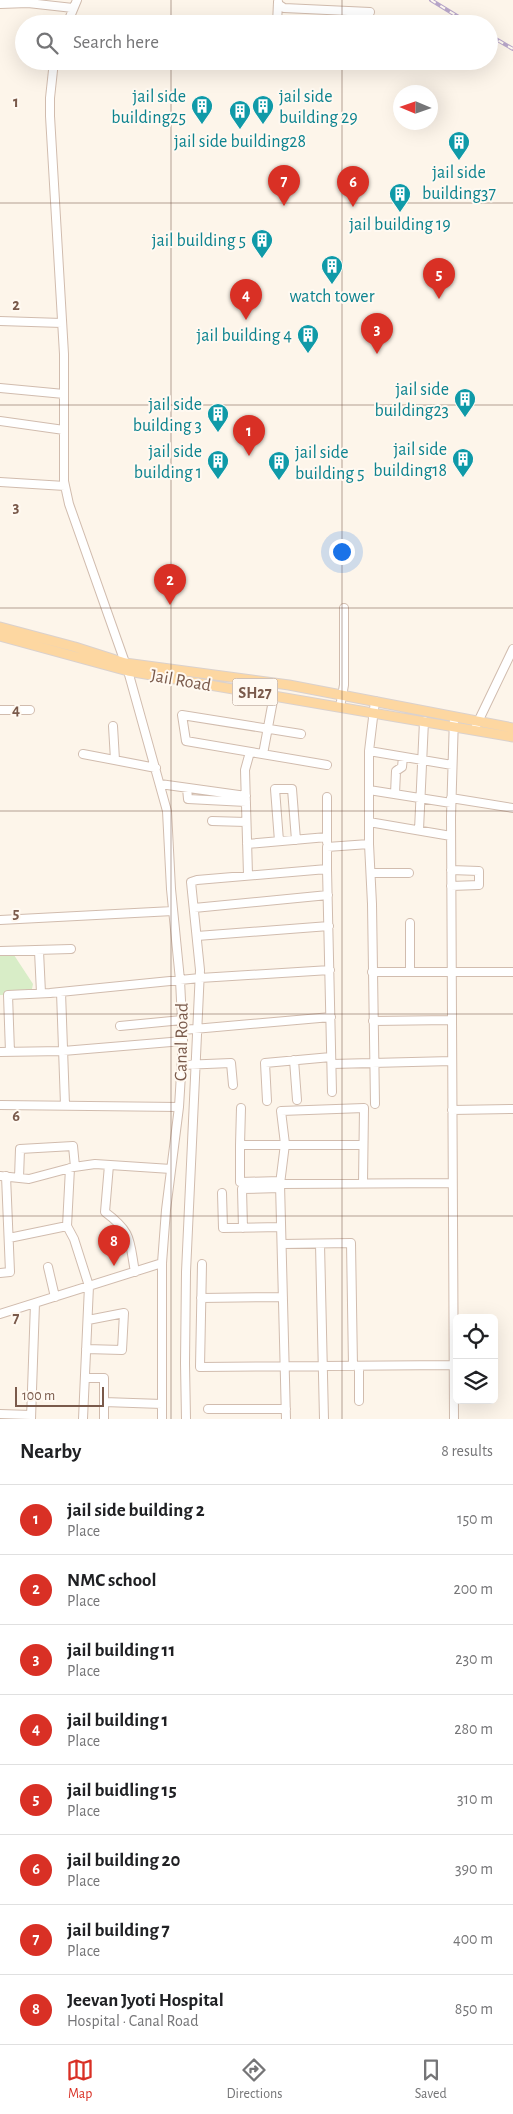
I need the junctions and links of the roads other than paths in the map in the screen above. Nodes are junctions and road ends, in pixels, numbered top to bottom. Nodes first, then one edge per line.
1 (77, 0) edge
2 (278, 2) edge
3 (0, 4) edge
4 (73, 8) junction
5 (370, 12) dead end
6 (70, 15) edge
7 (277, 15) edge
8 (53, 70) edge
9 (0, 321) edge
10 (62, 323) junction
11 (0, 388) edge
12 (64, 394) junction
13 (0, 422) edge
14 (64, 430) junction
15 (0, 482) edge
16 (65, 486) junction
17 (344, 608) dead end
18 (0, 627) edge
19 (0, 636) edge
20 (513, 649) edge
21 (127, 667) junction
22 (274, 695) junction
23 (342, 695) junction
24 (375, 701) junction
25 (340, 707) junction
26 (0, 710) edge
27 (30, 710) dead end
28 (374, 712) junction
29 (424, 721) junction
30 (453, 721) junction
31 (113, 726) dead end
32 (476, 726) junction
33 (513, 728) edge
34 (268, 729) junction
35 (302, 734) dead end
36 (513, 737) edge
37 (369, 751) junction
38 (250, 752) junction
39 (83, 754) dead end
40 (263, 754) junction
41 (403, 757) junction
42 (115, 760) junction
43 (422, 760) junction
44 (327, 765) dead end
45 (452, 765) junction
46 (156, 768) junction
47 (160, 784) junction
48 (369, 790) junction
49 (395, 794) junction
50 (327, 797) dead end
51 (420, 798) junction
52 (246, 799) junction
53 (451, 801) junction
54 (513, 808) edge
55 (212, 821) dead end
56 (246, 822) junction
57 (369, 822) junction
58 (419, 830) junction
59 (451, 836) junction
60 (327, 837) junction
61 (296, 840) junction
62 (279, 841) junction
63 (247, 844) junction
64 (369, 844) junction
65 (327, 847) junction
66 (327, 869) junction
67 (451, 870) junction
68 (409, 873) dead end
69 (371, 874) junction
70 (248, 875) junction
71 (451, 886) junction
72 (328, 894) junction
73 (194, 908) junction
74 (173, 911) junction
75 (0, 920) edge
76 (410, 923) dead end
77 (329, 926) junction
78 (197, 936) junction
79 (70, 949) dead end
80 (0, 951) edge
81 (39, 951) junction
82 (330, 970) junction
83 (372, 972) junction
84 (410, 972) junction
85 (451, 972) junction
86 (513, 972) edge
87 (200, 978) junction
88 (180, 980) junction
89 (61, 992) junction
90 (41, 993) junction
91 (331, 1017) junction
92 (182, 1020) junction
93 (451, 1020) junction
94 (373, 1021) junction
95 (120, 1026) dead end
96 (199, 1029) junction
97 (182, 1030) junction
98 (183, 1041) junction
99 (63, 1051) junction
100 (0, 1052) edge
101 (10, 1052) junction
102 (294, 1060) junction
103 (332, 1061) junction
104 (452, 1061) junction
105 (374, 1063) junction
106 (182, 1065) junction
107 (197, 1065) junction
108 (233, 1085) dead end
109 (332, 1092) dead end
110 (297, 1100) dead end
111 (267, 1101) dead end
112 (375, 1104) dead end
113 (65, 1105) junction
114 (0, 1106) edge
115 (179, 1107) junction
116 (241, 1108) dead end
117 (513, 1109) edge
118 (452, 1110) junction
119 (285, 1144) junction
120 (240, 1145) junction
121 (363, 1145) junction
122 (109, 1165) junction
123 (72, 1168) junction
124 (171, 1169) junction
125 (3, 1176) edge
126 (19, 1178) junction
127 (363, 1183) junction
128 (452, 1183) junction
129 (280, 1184) junction
130 (222, 1193) dead end
131 (66, 1226) junction
132 (281, 1227) junction
133 (243, 1228) junction
134 (9, 1238) junction
135 (282, 1244) junction
136 (320, 1244) junction
137 (162, 1263) junction
138 (202, 1264) dead end
139 (48, 1266) dead end
140 (135, 1272) junction
141 (0, 1273) edge
142 (89, 1286) junction
143 (55, 1297) junction
144 (283, 1297) junction
145 (201, 1298) junction
146 (35, 1303) junction
147 (0, 1314) edge
148 (88, 1320) junction
149 (86, 1349) junction
150 (454, 1359) edge
151 (453, 1365) edge
152 (286, 1366) junction
153 (322, 1366) junction
154 (356, 1366) junction
155 (85, 1378) junction
156 (359, 1401) dead end
157 (104, 1402) junction
158 (162, 1404) junction
159 (454, 1404) edge
160 (286, 1409) junction
161 (208, 1410) dead end
162 (0, 1414) edge
163 (31, 1417) edge
164 (83, 1419) edge
165 (104, 1419) edge
166 (162, 1419) edge
167 (186, 1419) edge
168 (286, 1419) edge
169 (324, 1419) edge
170 (454, 1419) edge

1 - 4 street
2 - 5 street
2 - 7 street
3 - 4 street
4 - 6 street
8 - 10 street, Canal Road
9 - 10 street
10 - 12 street, Canal Road
11 - 12 street
12 - 14 street, Canal Road
13 - 14 street
14 - 16 street, Canal Road
15 - 16 street
16 - 21 street, Canal Road
17 - 23 street
18 - 21 main road
19 - 21 main road, Jail Road / SH27
20 - 32 street
21 - 22 main road, Jail Road / SH27
21 - 23 main road
21 - 46 street, Canal Road
22 - 25 main road, Jail Road / SH27
22 - 34 street
23 - 24 main road
23 - 25 street
24 - 28 street
24 - 30 main road
25 - 28 main road, Jail Road / SH27
26 - 27 street
28 - 29 main road, Jail Road / SH27
28 - 37 street
29 - 30 main road, Jail Road / SH27
29 - 43 street
30 - 32 main road, Jail Road / SH27
30 - 45 street
31 - 42 street
32 - 33 main road
32 - 36 main road, Jail Road / SH27
34 - 35 street
34 - 38 street
34 - 40 street
37 - 41 street
37 - 48 street
38 - 40 street
38 - 52 street
39 - 42 street
40 - 44 street
41 - 43 street
41 - 49 street
42 - 46 street
43 - 45 street
43 - 51 street
45 - 53 street
46 - 47 street, Canal Road
47 - 52 street
47 - 74 street, Canal Road
48 - 49 street
48 - 57 street
49 - 51 street
50 - 60 street
51 - 53 street
51 - 58 street
52 - 56 street
53 - 54 street
53 - 59 street
55 - 56 street
56 - 63 street
57 - 58 street
57 - 64 street
58 - 59 street
59 - 67 street
60 - 61 street
60 - 65 street
61 - 62 street
61 - 62 street
62 - 63 street
63 - 70 street
64 - 65 street
64 - 69 street
65 - 66 street
66 - 70 street
66 - 72 street
67 - 71 street
67 - 71 street
68 - 69 street
69 - 83 street
70 - 73 street
71 - 85 street
72 - 73 street
72 - 77 street
73 - 78 street
74 - 75 street
74 - 88 street, Canal Road
76 - 84 street
77 - 78 street
77 - 82 street
78 - 87 street
79 - 81 street
80 - 81 street
81 - 90 street
82 - 87 street
82 - 91 street
83 - 84 street
83 - 94 street
84 - 85 street
85 - 86 street
85 - 93 street
87 - 88 street
87 - 96 street
88 - 89 street
88 - 92 street, Canal Road
89 - 90 street
89 - 99 street
90 - 101 street
91 - 96 street
91 - 103 street
92 - 95 street
92 - 97 street, Canal Road
93 - 94 street
93 - 104 street
94 - 105 street
96 - 97 street
96 - 107 street
97 - 98 street, Canal Road
98 - 99 street
98 - 106 street, Canal Road
99 - 101 street
99 - 113 street
100 - 101 street
102 - 103 street
102 - 110 street
102 - 111 street
103 - 105 street
103 - 109 street
104 - 105 street
104 - 118 street
105 - 112 street
106 - 107 street
106 - 115 street, Canal Road
107 - 108 street
107 - 167 street
113 - 114 street
113 - 115 street
115 - 124 street, Canal Road
116 - 120 street
117 - 118 street
118 - 128 street
119 - 120 street
119 - 121 street
119 - 121 street
119 - 129 street
120 - 129 street
121 - 127 street
122 - 123 street
122 - 124 street
122 - 140 street
123 - 126 street
123 - 126 street
123 - 131 street
124 - 137 street, Canal Road
125 - 126 street
125 - 134 street
127 - 128 street
127 - 129 street
128 - 150 street
129 - 132 street
129 - 133 street
130 - 133 street
131 - 134 street
131 - 142 street
132 - 133 street
132 - 135 street
134 - 141 street
135 - 136 street
135 - 144 street
136 - 153 street
136 - 154 street
137 - 140 street
137 - 158 street, Canal Road
138 - 145 street
139 - 143 street
140 - 142 street
142 - 143 street
142 - 148 street
143 - 146 street
144 - 145 street
144 - 152 street
145 - 152 street
146 - 147 street
146 - 163 street
148 - 149 street
148 - 149 street
149 - 155 street
151 - 154 street
152 - 153 street
152 - 160 street
153 - 154 street
153 - 169 street
154 - 156 street
155 - 157 street
155 - 164 street
157 - 158 street
157 - 165 street
158 - 166 street, Canal Road
159 - 170 street
160 - 161 street
160 - 168 street
162 - 163 street

